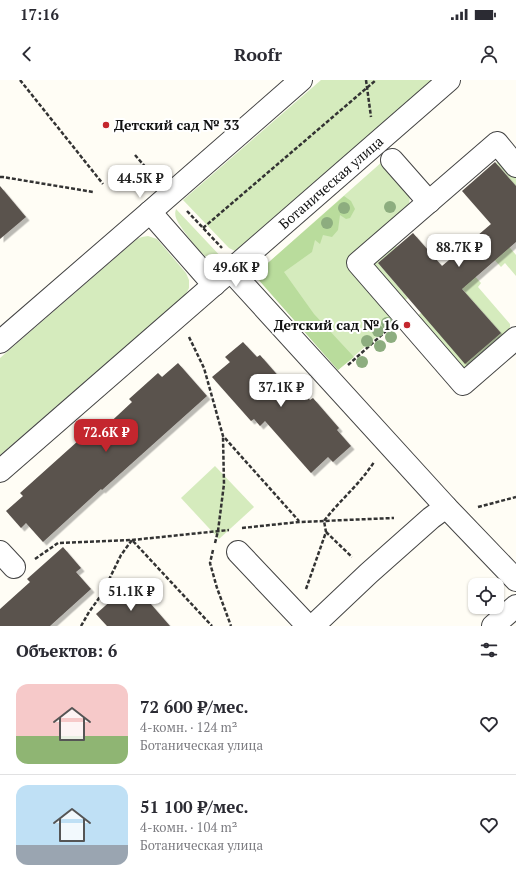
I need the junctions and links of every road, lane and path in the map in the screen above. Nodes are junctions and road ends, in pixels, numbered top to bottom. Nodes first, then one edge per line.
1 (20, 80) edge
2 (301, 80) edge
3 (366, 80) edge
4 (376, 80) edge
5 (449, 80) edge
6 (367, 88) junction
7 (378, 142) junction
8 (392, 160) dead end
9 (516, 166) edge
10 (0, 178) edge
11 (103, 184) dead end
12 (93, 192) dead end
13 (428, 202) junction
14 (150, 212) junction
15 (203, 228) dead end
16 (230, 270) junction
17 (214, 284) junction
18 (404, 316) junction
19 (188, 335) dead end
20 (516, 338) edge
21 (0, 342) edge
22 (346, 366) dead end
23 (223, 436) junction
24 (387, 443) junction
25 (0, 470) edge
26 (516, 497) edge
27 (446, 507) junction
28 (394, 518) dead end
29 (324, 521) junction
30 (299, 522) junction
31 (240, 528) dead end
32 (233, 529) dead end
33 (218, 531) junction
34 (326, 532) junction
35 (132, 540) junction
36 (238, 552) dead end
37 (7, 559) edge
38 (369, 572) junction
39 (516, 580) edge
40 (516, 606) edge
41 (306, 622) edge
42 (81, 626) edge
43 (212, 626) edge
44 (231, 626) edge
45 (493, 626) edge

1 - 11 path
2 - 14 street
3 - 6 path
4 - 6 path
5 - 7 street, Ботаническая улица
6 - 7 path
6 - 15 path
7 - 16 street, Ботаническая улица
8 - 13 street
9 - 13 street
10 - 12 path
13 - 18 street
14 - 17 street
14 - 21 street
16 - 17 street, Ботаническая улица
16 - 24 street
17 - 25 street, Ботаническая улица
18 - 20 street
18 - 22 path
19 - 23 path
23 - 30 path
23 - 33 path
24 - 27 street
24 - 29 path
26 - 27 path
27 - 38 street
27 - 39 street
28 - 29 path
29 - 30 path
29 - 34 path
30 - 31 path
32 - 33 path
33 - 35 path
33 - 44 path
34 - 38 path
34 - 41 path
35 - 37 path
35 - 42 path
35 - 43 path
36 - 41 street
38 - 41 street
40 - 45 street

